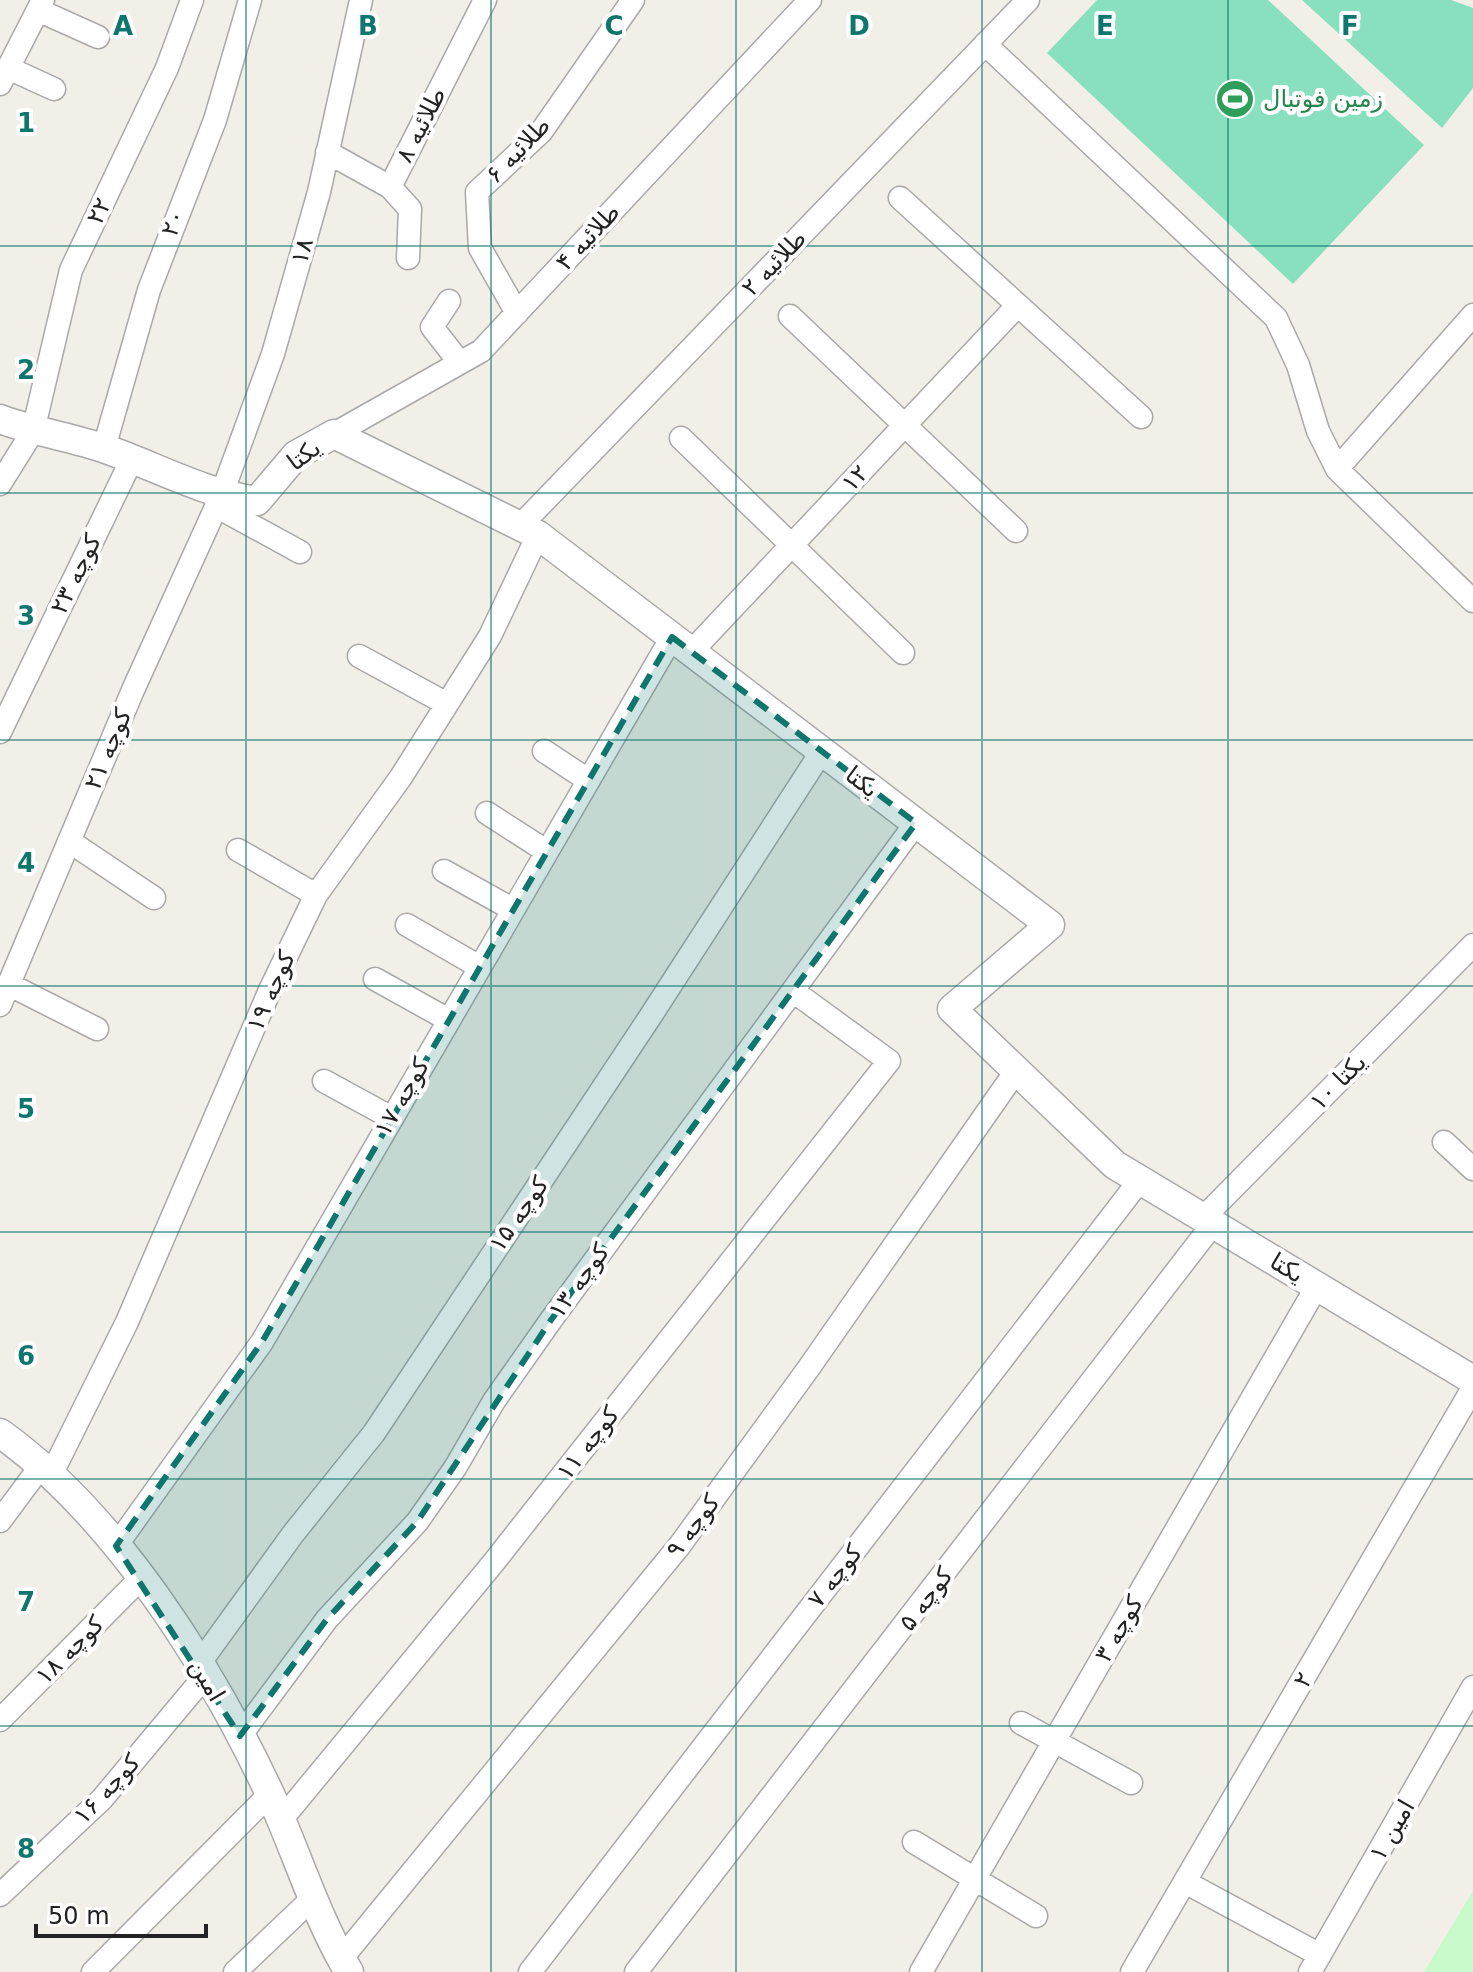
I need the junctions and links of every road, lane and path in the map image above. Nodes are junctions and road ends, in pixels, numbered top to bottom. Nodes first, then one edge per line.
1 (192, 0) edge
2 (250, 0) edge
3 (361, 0) edge
4 (485, 0) edge
5 (633, 0) edge
6 (810, 0) edge
7 (1028, 0) edge
8 (41, 5) edge
9 (98, 37) dead end
10 (985, 44) junction
11 (4, 76) edge
12 (54, 89) dead end
13 (327, 152) junction
14 (390, 187) junction
15 (900, 198) dead end
16 (408, 258) dead end
17 (449, 301) dead end
18 (1018, 305) junction
19 (517, 313) junction
20 (1473, 315) edge
21 (790, 316) dead end
22 (460, 363) junction
23 (1141, 417) dead end
24 (0, 419) edge
25 (905, 425) junction
26 (33, 431) junction
27 (334, 434) junction
28 (681, 438) dead end
29 (104, 448) junction
30 (132, 459) junction
31 (1337, 469) junction
32 (0, 484) edge
33 (219, 501) junction
34 (529, 531) junction
35 (1016, 531) dead end
36 (792, 545) junction
37 (300, 552) dead end
38 (1473, 601) edge
39 (682, 644) junction
40 (903, 653) dead end
41 (359, 656) dead end
42 (447, 704) junction
43 (0, 732) edge
44 (544, 751) dead end
45 (822, 751) junction
46 (588, 780) junction
47 (487, 813) dead end
48 (916, 823) junction
49 (69, 841) junction
50 (238, 850) dead end
51 (546, 851) junction
52 (444, 871) dead end
53 (316, 895) junction
54 (154, 898) dead end
55 (512, 909) junction
56 (407, 925) dead end
57 (1473, 945) edge
58 (478, 966) junction
59 (375, 979) dead end
60 (8, 984) junction
61 (793, 991) junction
62 (0, 1005) edge
63 (447, 1019) junction
64 (97, 1029) dead end
65 (1016, 1071) junction
66 (324, 1081) dead end
67 (390, 1117) junction
68 (1444, 1142) dead end
69 (1473, 1169) edge
70 (1140, 1180) junction
71 (1208, 1221) junction
72 (1317, 1286) junction
73 (1473, 1380) edge
74 (1473, 1388) edge
75 (0, 1433) edge
76 (48, 1468) junction
77 (0, 1521) edge
78 (116, 1546) junction
79 (140, 1579) junction
80 (202, 1670) junction
81 (1473, 1687) edge
82 (0, 1720) edge
83 (1021, 1723) dead end
84 (240, 1736) junction
85 (1054, 1741) junction
86 (1131, 1783) dead end
87 (270, 1794) junction
88 (281, 1820) junction
89 (914, 1842) dead end
90 (975, 1879) junction
91 (1185, 1882) junction
92 (0, 1895) edge
93 (314, 1897) junction
94 (1036, 1916) dead end
95 (1315, 1963) edge
96 (345, 1965) edge
97 (93, 1972) edge
98 (235, 1972) edge
99 (530, 1972) edge
100 (636, 1972) edge
101 (921, 1972) edge
102 (1132, 1972) edge

1 - 26 street, ۲۲
2 - 29 street, ۲۰
3 - 13 street, ۱۸
4 - 14 street, طلائیه ۸
5 - 19 street, طلائیه ۶
6 - 19 street, طلائیه ۴
7 - 10 street, طلائیه ۲
8 - 9 street
8 - 11 street
10 - 31 street
10 - 34 street, طلائیه ۲
11 - 12 street
13 - 14 street, طلائیه ۸
13 - 33 street, ۱۸
14 - 16 street
15 - 18 street
17 - 22 street
18 - 23 street
18 - 25 street, ۱۲
19 - 22 street, طلائیه ۴
20 - 31 street
21 - 25 street
22 - 27 street, طلائیه ۴
24 - 26 street, یکتا
25 - 35 street
25 - 36 street, ۱۲
26 - 29 street, یکتا
26 - 32 street, ۲۲
27 - 33 street, یکتا
27 - 34 street, یکتا
28 - 36 street
29 - 30 street, یکتا
30 - 33 street, یکتا
30 - 43 street, کوچه ۲۳
31 - 38 street
33 - 37 street
33 - 49 street, کوچه ۲۱
34 - 39 street, یکتا
34 - 42 street, کوچه ۱۹
36 - 39 street, ۱۲
36 - 40 street
39 - 45 street, یکتا
39 - 46 street, کوچه ۱۷
41 - 42 street
42 - 53 street, کوچه ۱۹
44 - 46 street
45 - 48 street, یکتا
45 - 80 street, کوچه ۱۵
46 - 51 street, کوچه ۱۷
47 - 51 street
48 - 61 street, کوچه ۱۳
48 - 65 street, یکتا
49 - 54 street
49 - 60 street, کوچه ۲۱
50 - 53 street
51 - 55 street, کوچه ۱۷
52 - 55 street
53 - 76 street, کوچه ۱۹
55 - 58 street, کوچه ۱۷
56 - 58 street
57 - 71 street, ۱۰ یکتا
58 - 63 street, کوچه ۱۷
59 - 63 street
60 - 62 street, کوچه ۲۱
60 - 64 street
61 - 84 street, کوچه ۱۳
61 - 88 street, کوچه ۱۱
63 - 67 street, کوچه ۱۷
65 - 70 street, یکتا
65 - 96 street, کوچه ۹
66 - 67 street
67 - 78 street, کوچه ۱۷
68 - 69 street
70 - 71 street, یکتا
70 - 99 street, کوچه ۷
71 - 72 street, یکتا
71 - 100 street, کوچه ۵
72 - 73 street, یکتا
72 - 85 street, کوچه ۳
74 - 91 street, ۲
75 - 76 street, امین
76 - 77 street, کوچه ۱۹
76 - 78 street, امین
78 - 79 street, امین
79 - 80 street, امین
79 - 82 street, کوچه ۱۸
80 - 84 street, امین
80 - 92 street, کوچه ۱۶
81 - 95 street, امین ۱
83 - 85 street
84 - 87 street, امین
85 - 86 street
85 - 90 street, کوچه ۳
87 - 88 street, امین
87 - 97 street
88 - 93 street, امین
89 - 90 street
90 - 94 street
90 - 101 street, کوچه ۳
91 - 95 street
91 - 102 street, ۲
93 - 96 street, امین
93 - 98 street

